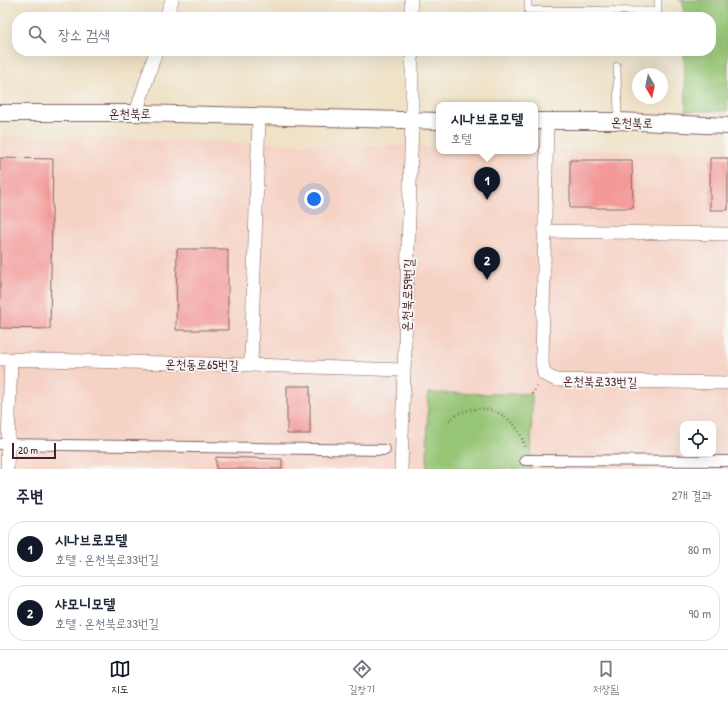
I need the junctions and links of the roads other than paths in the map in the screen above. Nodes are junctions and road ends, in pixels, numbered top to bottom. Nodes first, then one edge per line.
1 (172, 0) edge
2 (411, 0) edge
3 (528, 0) edge
4 (658, 0) edge
5 (168, 12) edge
6 (411, 12) edge
7 (154, 56) edge
8 (412, 56) edge
9 (617, 66) dead end
10 (0, 113) edge
11 (136, 113) junction
12 (259, 116) junction
13 (412, 121) junction
14 (436, 121) edge
15 (541, 121) edge
16 (618, 121) junction
17 (728, 126) edge
18 (545, 231) junction
19 (728, 234) edge
20 (5, 360) edge
21 (251, 365) junction
22 (404, 370) junction
23 (728, 383) edge
24 (4, 445) edge
25 (385, 450) dead end
26 (525, 460) road end
27 (728, 460) edge
28 (7, 469) edge
29 (401, 469) edge

1 - 5 street
2 - 6 street
3 - 4 lane
7 - 11 street
8 - 13 street, 온천북로59번길
9 - 16 lane
10 - 11 street, 온천북로
11 - 12 street, 온천북로
12 - 13 street, 온천북로
12 - 21 street
13 - 14 street, 온천북로
13 - 22 street, 온천북로59번길
15 - 16 street, 온천북로
15 - 18 street, 온천북로33번길
16 - 17 street, 온천북로
18 - 19 street
18 - 23 street, 온천북로33번길
20 - 21 street, 온천동로65번길
20 - 24 street
21 - 22 street, 온천동로65번길
22 - 29 street, 온천북로59번길
24 - 25 street
24 - 28 street
26 - 27 street

